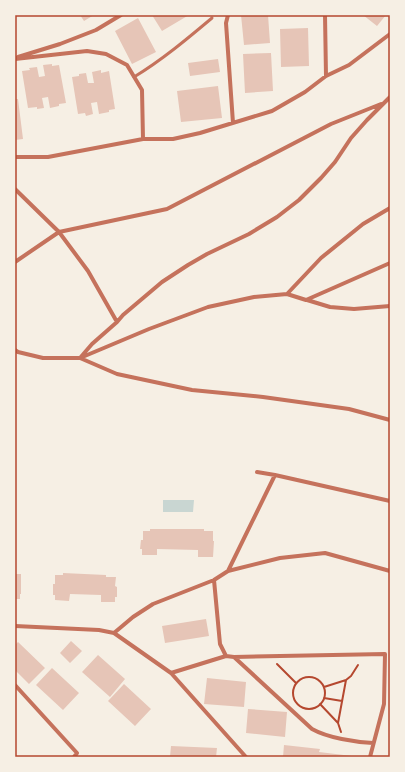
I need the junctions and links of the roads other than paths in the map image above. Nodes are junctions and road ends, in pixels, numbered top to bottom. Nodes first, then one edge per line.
1 (121, 15) edge
2 (228, 15) edge
3 (325, 15) edge
4 (212, 18) dead end
5 (390, 34) edge
6 (15, 59) edge
7 (326, 76) junction
8 (134, 77) junction
9 (390, 97) edge
10 (382, 104) junction
11 (233, 122) junction
12 (143, 139) junction
13 (15, 158) edge
14 (15, 189) edge
15 (390, 208) edge
16 (59, 232) junction
17 (15, 262) edge
18 (390, 263) edge
19 (287, 294) junction
20 (306, 300) junction
21 (390, 306) edge
22 (117, 322) junction
23 (15, 350) edge
24 (80, 358) junction
25 (390, 420) edge
26 (257, 472) dead end
27 (275, 475) junction
28 (390, 501) edge
29 (228, 571) junction
30 (390, 571) edge
31 (214, 580) junction
32 (15, 626) edge
33 (114, 632) junction
34 (388, 654) edge
35 (226, 656) junction
36 (234, 657) junction
37 (171, 673) junction
38 (15, 685) edge
39 (373, 743) junction
40 (74, 757) edge
41 (246, 757) edge
42 (370, 757) edge

1 - 6 street
2 - 11 street
3 - 7 street
4 - 8 lane
5 - 7 street
6 - 8 street
7 - 11 street
8 - 12 street
9 - 10 street
10 - 16 street
10 - 22 street
11 - 12 street
12 - 13 street
14 - 16 street
15 - 19 street
16 - 17 street
16 - 22 street
18 - 20 street
19 - 20 street
19 - 24 street
20 - 21 street
22 - 24 street
23 - 24 street
24 - 25 street
26 - 27 street
27 - 28 street
27 - 29 street
29 - 30 street
29 - 31 street
31 - 33 street
31 - 35 street
32 - 33 street
33 - 37 street
34 - 36 street
34 - 39 street
35 - 36 street
35 - 37 street
36 - 39 street
37 - 41 street
38 - 40 street
39 - 42 street

